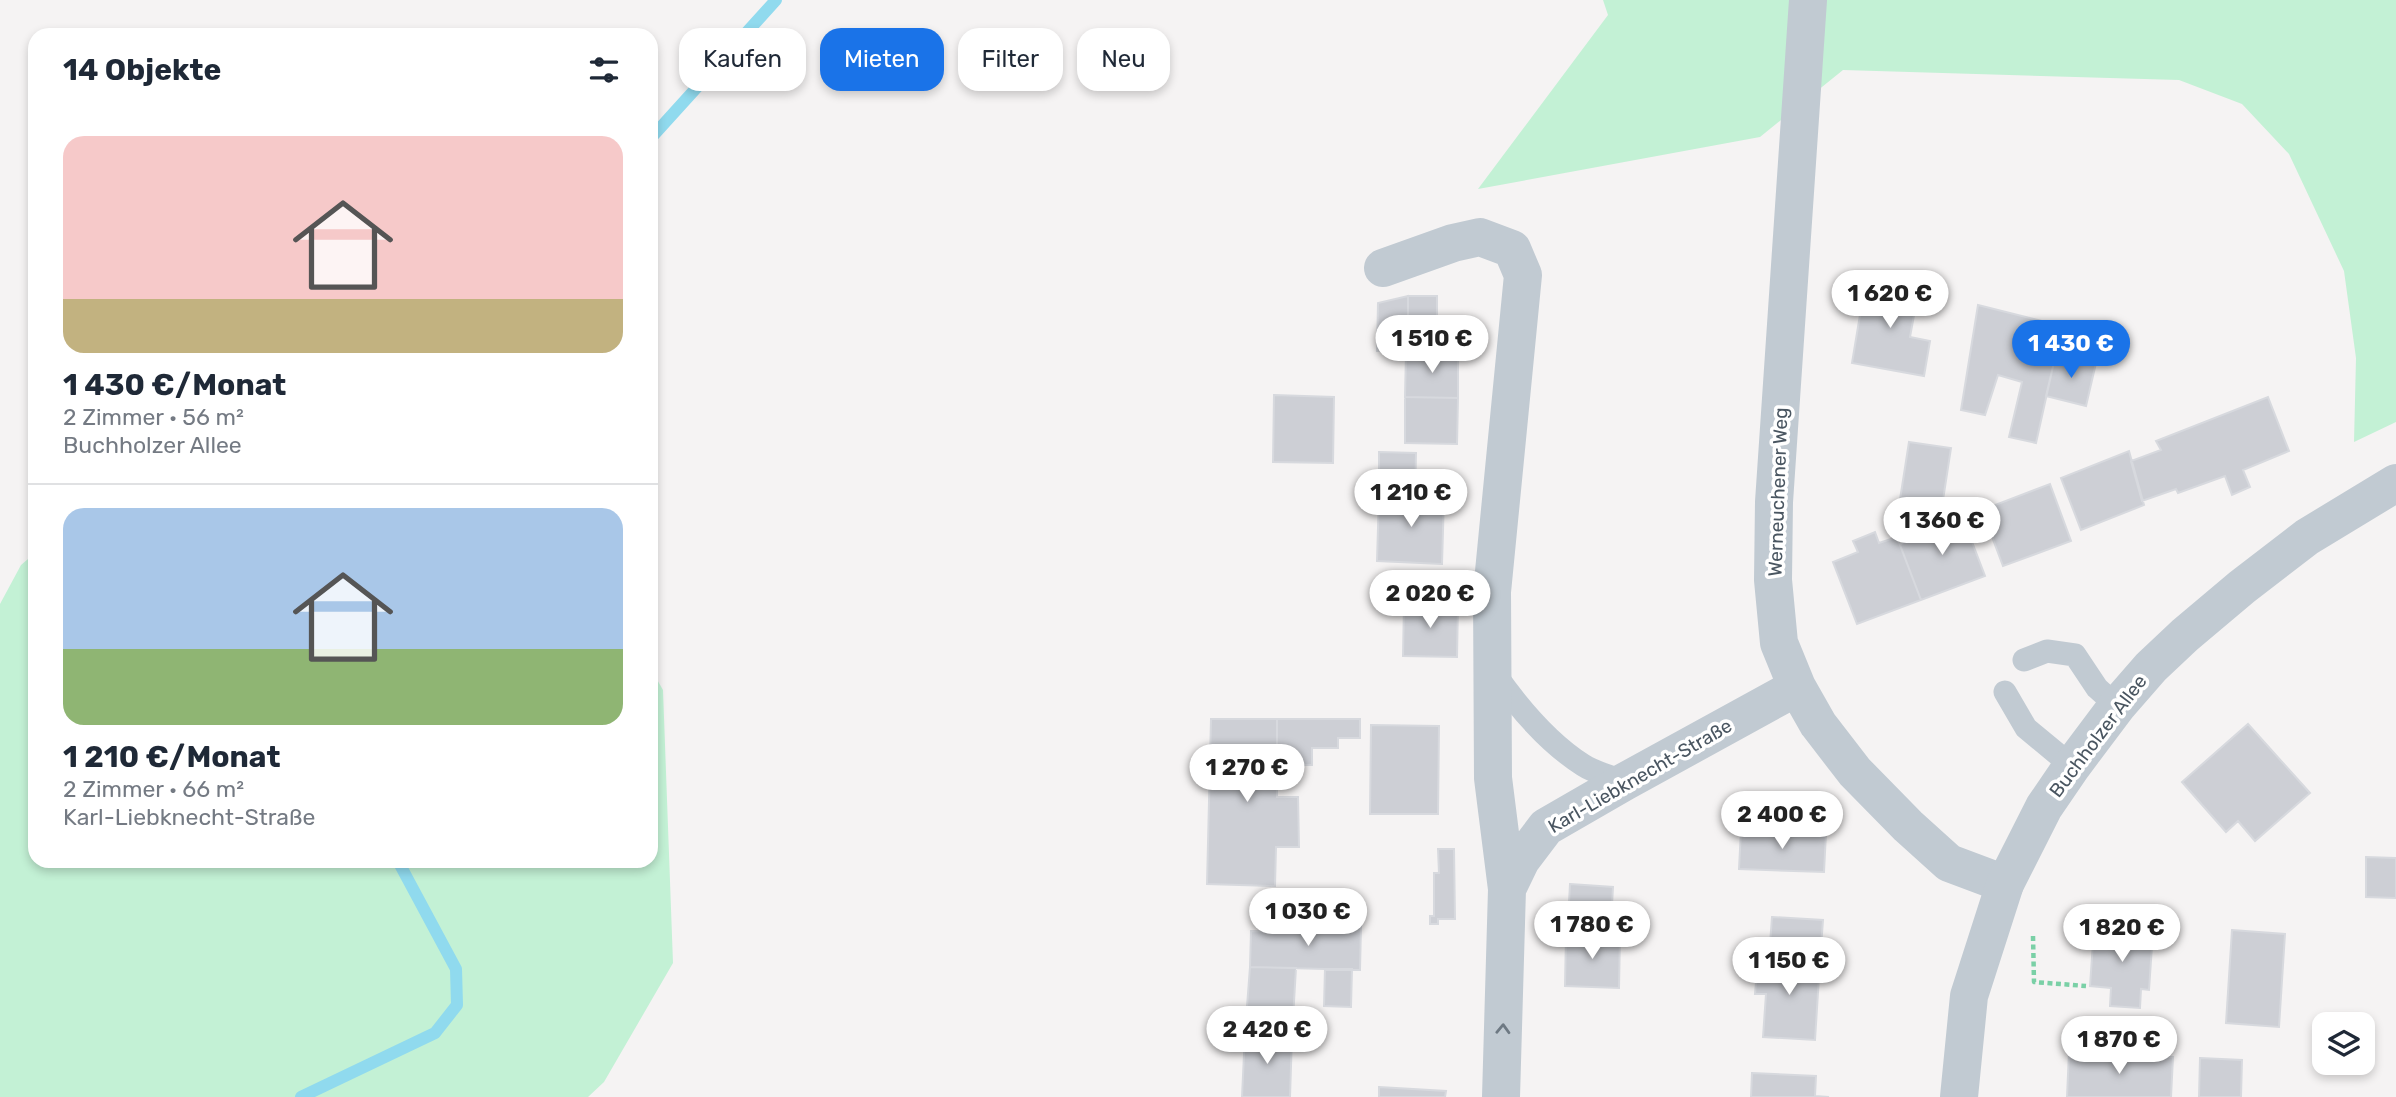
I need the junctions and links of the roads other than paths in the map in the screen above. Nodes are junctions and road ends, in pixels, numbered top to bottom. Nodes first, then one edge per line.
1 (1808, 0) edge
2 (1383, 268) dead end
3 (2396, 483) edge
4 (2024, 660) dead end
5 (1492, 670) junction
6 (1797, 687) junction
7 (2005, 692) dead end
8 (2118, 706) junction
9 (2072, 766) junction
10 (1624, 782) junction
11 (2005, 884) junction
12 (1507, 889) junction
13 (1501, 1097) edge
14 (1959, 1097) edge

1 - 6 street, Werneuchener Weg
2 - 5 street, Karl-Liebknecht-Straße
3 - 8 street, Buchholzer Allee
4 - 8 lane
5 - 10 lane
5 - 12 street, Karl-Liebknecht-Straße
6 - 10 street, Karl-Liebknecht-Straße
6 - 11 street, Werneuchener Weg
7 - 9 lane
8 - 9 street, Buchholzer Allee
9 - 11 street, Buchholzer Allee
10 - 12 street, Karl-Liebknecht-Straße
11 - 14 street, Buchholzer Allee
13 -> 12 street, Karl-Liebknecht-Straße

